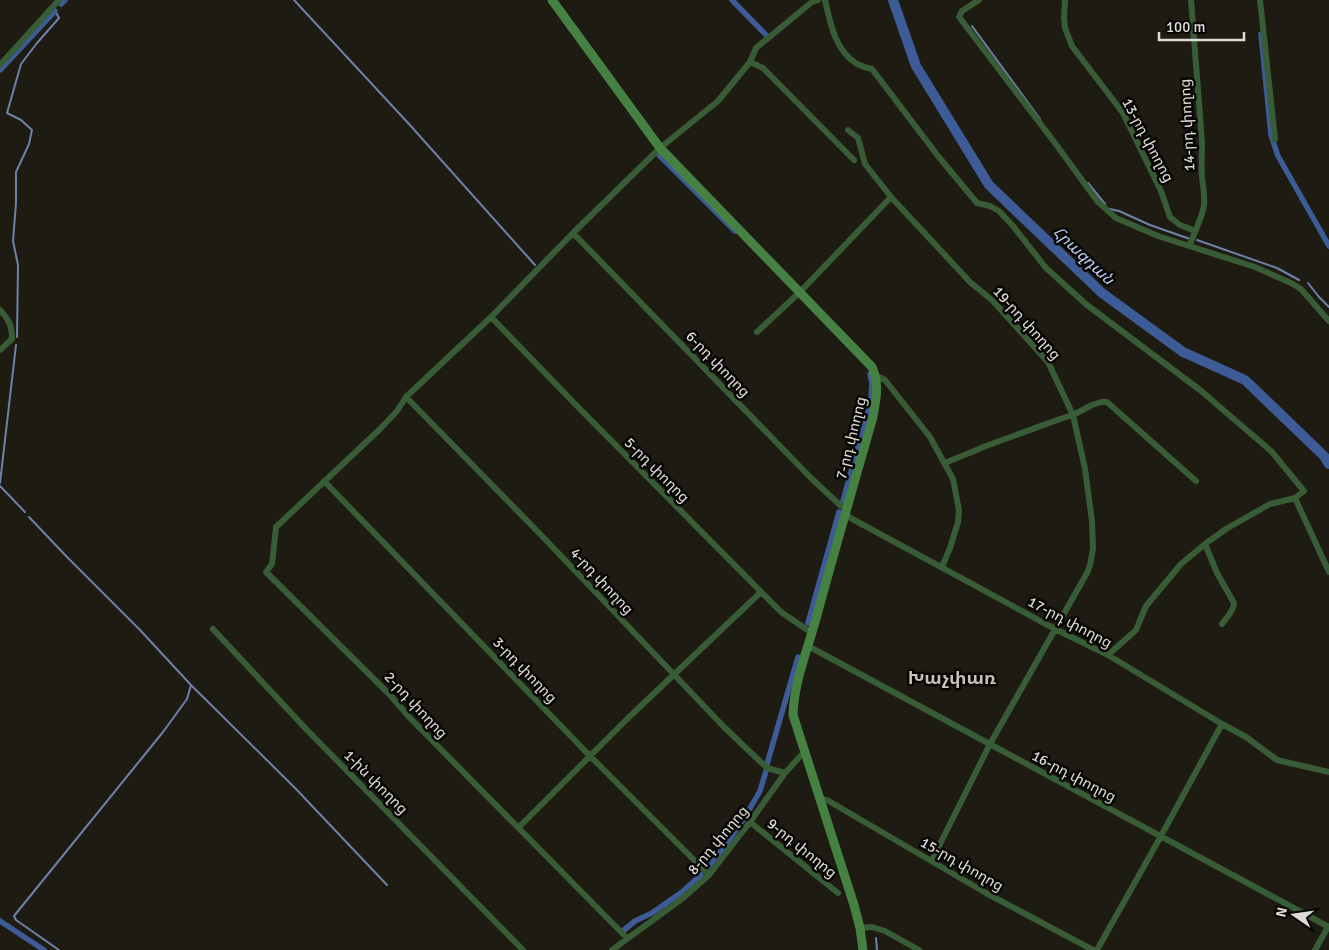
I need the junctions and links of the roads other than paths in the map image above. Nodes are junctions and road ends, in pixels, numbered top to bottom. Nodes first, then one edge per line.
1 (59, 0) edge
2 (552, 0) edge
3 (818, 0) edge
4 (825, 0) edge
5 (979, 0) edge
6 (1065, 0) edge
7 (1191, 0) edge
8 (1260, 0) edge
9 (750, 62) junction
10 (0, 65) edge
11 (848, 130) dead end
12 (1276, 139) dead end
13 (660, 148) junction
14 (854, 160) dead end
15 (891, 197) junction
16 (1194, 231) junction
17 (573, 233) junction
18 (1190, 245) junction
19 (800, 292) junction
20 (0, 310) edge
21 (491, 317) junction
22 (1329, 321) edge
23 (757, 332) dead end
24 (0, 350) edge
25 (875, 375) junction
26 (406, 397) junction
27 (1074, 416) junction
28 (945, 463) junction
29 (324, 481) junction
30 (1196, 481) dead end
31 (1295, 498) junction
32 (846, 512) junction
33 (1205, 544) junction
34 (942, 567) junction
35 (1329, 572) edge
36 (761, 592) junction
37 (1222, 624) dead end
38 (214, 629) dead end
39 (1055, 629) junction
40 (812, 633) junction
41 (808, 646) junction
42 (1108, 655) junction
43 (675, 674) junction
44 (1222, 724) junction
45 (990, 744) junction
46 (805, 751) junction
47 (590, 756) junction
48 (1329, 772) edge
49 (785, 773) junction
50 (820, 799) junction
51 (750, 822) junction
52 (519, 827) junction
53 (1161, 836) junction
54 (932, 860) junction
55 (709, 875) junction
56 (838, 893) dead end
57 (1328, 927) edge
58 (860, 928) junction
59 (628, 938) junction
60 (523, 950) edge
61 (612, 950) edge
62 (863, 950) edge
63 (919, 950) edge
64 (1093, 950) edge
65 (1097, 950) edge
66 (1315, 950) edge

1 - 10 street
2 - 13 main road
3 - 9 street
4 - 31 street
5 - 18 street
6 - 16 street, 13-րդ փողոց
7 - 16 street, 14-րդ փողոց
8 - 12 street
9 - 13 street
9 - 14 street
11 - 15 street, 19-րդ փողոց
13 - 17 street
13 - 19 main road
15 - 19 street
15 - 27 street, 19-րդ փողոց
16 - 18 street, 14-րդ փողոց
17 - 21 street
17 - 32 street, 6-րդ փողոց
18 - 22 street
19 - 23 street
19 - 25 main road
20 - 24 street
21 - 26 street
21 - 36 street, 5-րդ փողոց
25 - 28 street
25 - 32 main road, 7-րդ փողոց
26 - 29 street
26 - 43 street, 4-րդ փողոց
27 - 28 street
27 - 30 street
27 - 39 street, 19-րդ փողոց
28 - 34 street
29 - 47 street, 3-րդ փողոց
29 - 52 street, 2-րդ փողոց
31 - 33 street
31 - 35 street
32 - 34 street, 17-րդ փողոց
32 - 40 main road, 7-րդ փողոց
33 - 37 street
33 - 42 street
34 - 39 street, 17-րդ փողոց
36 - 40 street, 5-րդ փողոց
36 - 43 street
38 - 60 street, 1-ին փողոց
39 - 42 street, 17-րդ փողոց
39 - 45 street, 19-րդ փողոց
40 - 41 main road, 7-րդ փողոց
41 - 45 street, 16-րդ փողոց
41 - 46 main road, 7-րդ փողոց
42 - 44 street, 17-րդ փողոց
43 - 47 street
43 - 49 street, 4-րդ փողոց
44 - 48 street, 17-րդ փողոց
44 - 53 street
45 - 53 street, 16-րդ փողոց
45 - 54 street, 19-րդ փողոց
46 - 49 street, 8-րդ փողոց
46 - 50 main road, 7-րդ փողոց
47 - 52 street
47 - 55 street, 3-րդ փողոց
49 - 51 street, 8-րդ փողոց
50 - 54 street, 15-րդ փողոց
50 - 58 main road, 7-րդ փողոց
51 - 55 street, 8-րդ փողոց
51 - 56 street, 9-րդ փողոց
52 - 59 street, 2-րդ փողոց
53 - 57 street, 16-րդ փողոց
53 - 65 street
54 - 64 street, 15-րդ փողոց
55 - 59 street, 8-րդ փողոց
57 - 66 street
58 - 62 main road, 7-րդ փողոց
58 - 63 street
59 - 61 street, 8-րդ փողոց

